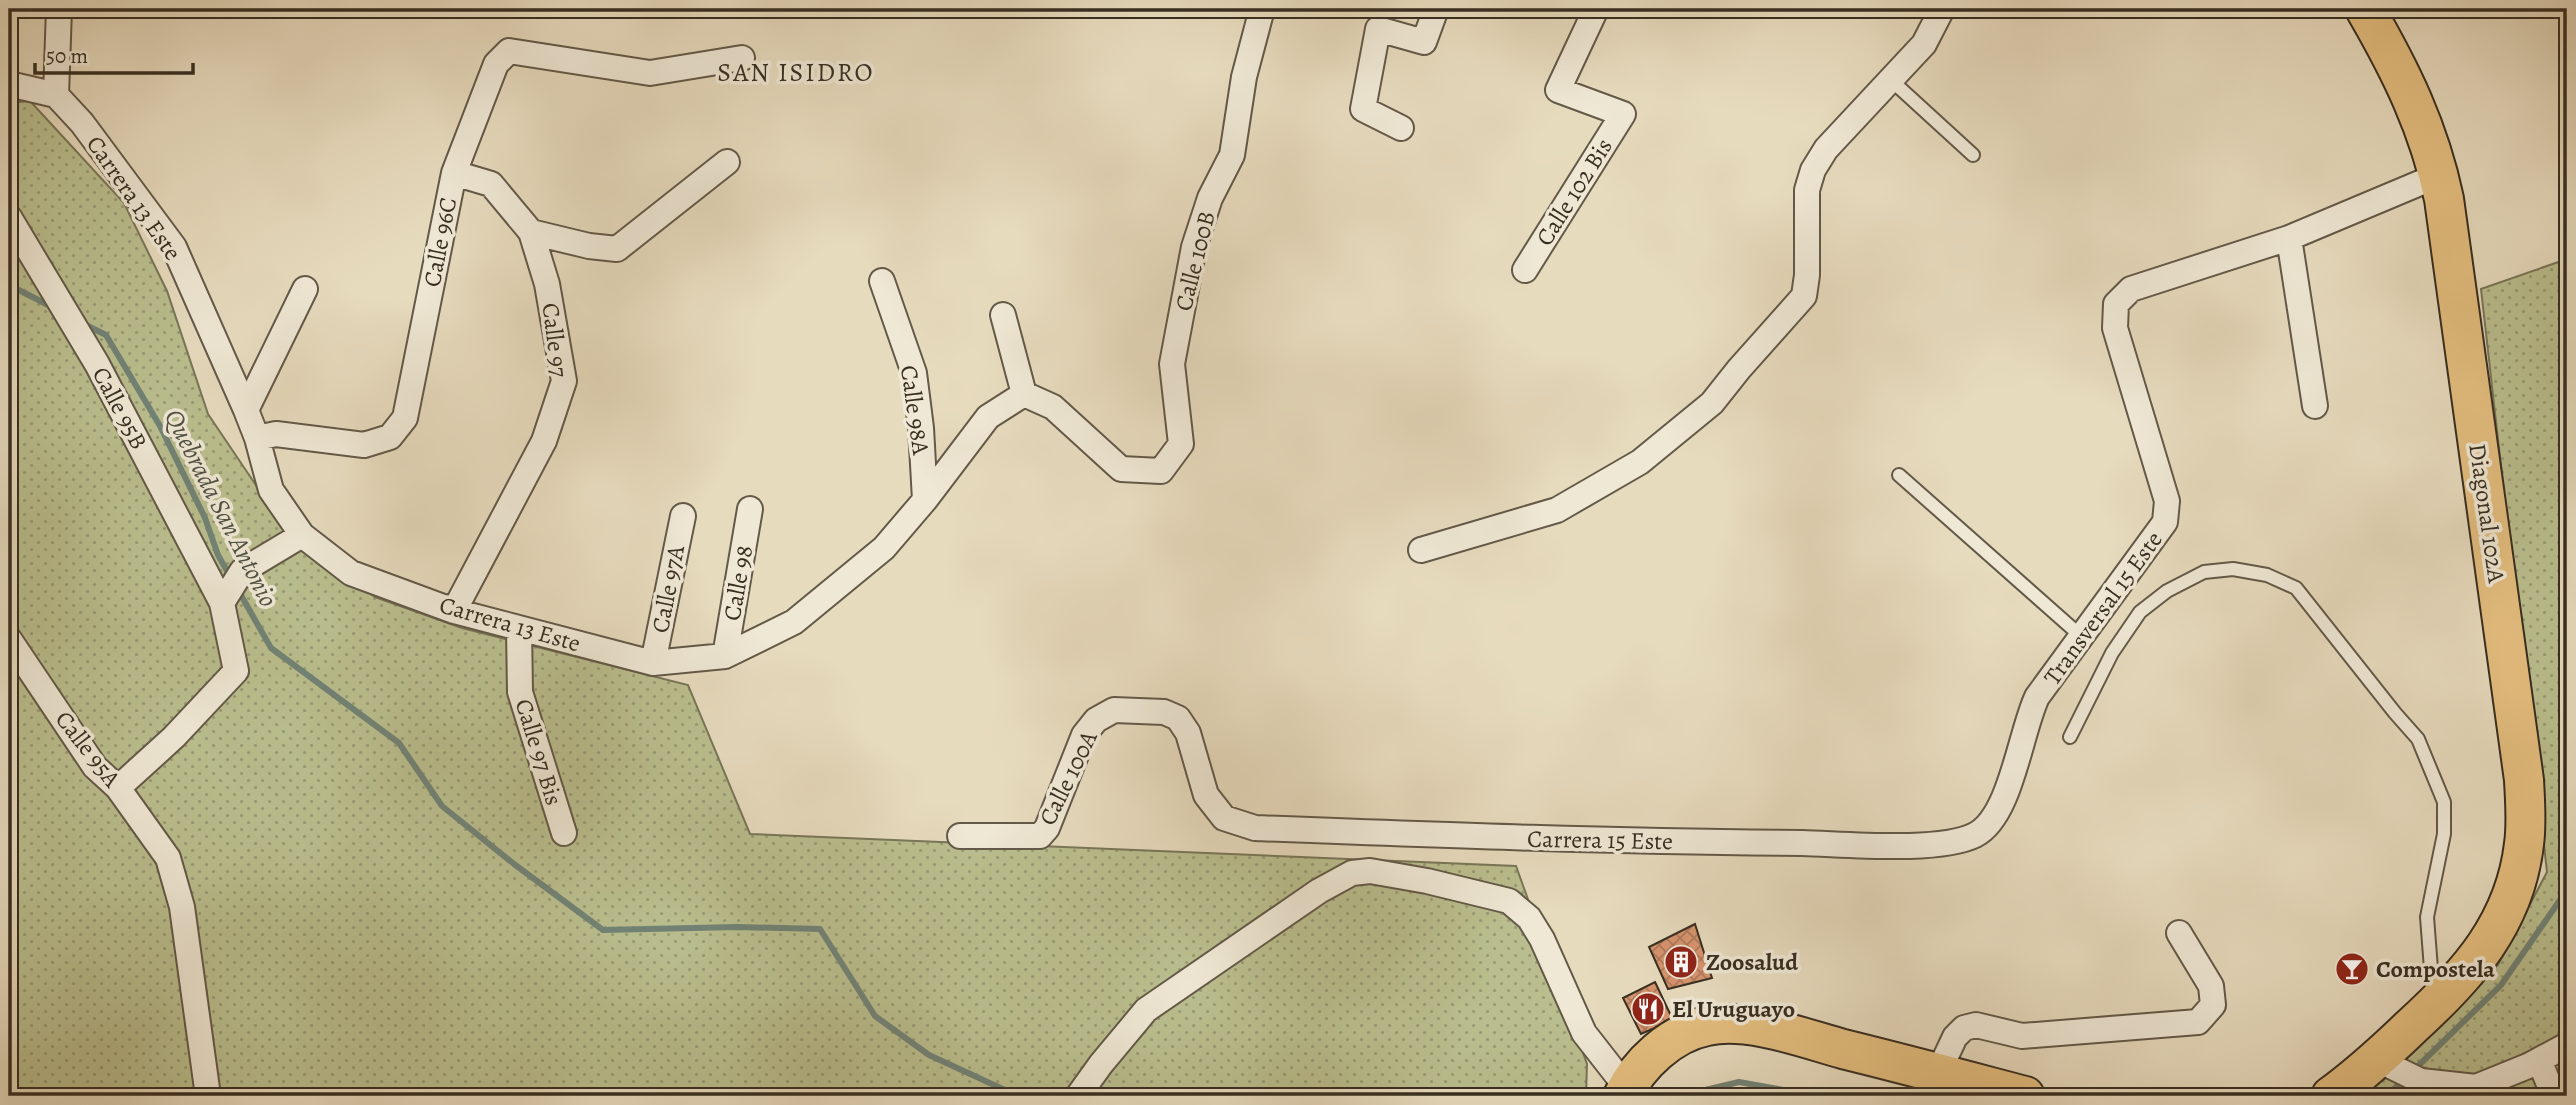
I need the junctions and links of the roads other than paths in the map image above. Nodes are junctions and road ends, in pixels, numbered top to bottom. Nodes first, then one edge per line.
1 (59, 9) edge
2 (1262, 9) edge
3 (1436, 9) edge
4 (1597, 9) edge
5 (1942, 9) edge
6 (2365, 9) edge
7 (742, 58) dead end
8 (1891, 80) junction
9 (9, 84) edge
10 (55, 95) junction
11 (1401, 128) dead end
12 (1973, 155) dead end
13 (727, 162) dead end
14 (454, 173) junction
15 (2439, 175) junction
16 (9, 217) edge
17 (531, 232) junction
18 (2290, 238) junction
19 (1525, 270) dead end
20 (882, 281) dead end
21 (304, 289) dead end
22 (1003, 315) dead end
23 (1024, 394) junction
24 (2315, 406) dead end
25 (246, 410) junction
26 (257, 438) junction
27 (1899, 475) dead end
28 (925, 500) junction
29 (750, 509) dead end
30 (683, 516) dead end
31 (302, 535) junction
32 (1421, 550) dead end
33 (222, 603) junction
34 (454, 611) junction
35 (519, 628) junction
36 (2082, 637) junction
37 (9, 639) edge
38 (725, 656) junction
39 (653, 663) junction
40 (2070, 737) dead end
41 (118, 788) junction
42 (1224, 818) joint
43 (564, 834) dead end
44 (1977, 834) joint
45 (960, 836) dead end
46 (2179, 933) dead end
47 (2434, 1006) junction
48 (2567, 1045) edge
49 (2376, 1059) junction
50 (2539, 1060) junction
51 (1938, 1073) junction
52 (1625, 1092) edge
53 (208, 1096) edge
54 (1078, 1096) edge
55 (2025, 1096) edge
56 (2331, 1096) edge
57 (2554, 1096) edge

1 - 10 street
2 - 23 street, Calle 100B
3 - 11 street
4 - 19 street, Calle 102 Bis
5 - 8 street
6 - 15 main road, Diagonal 102A
7 - 14 street, Calle 96C
8 - 12 lane
8 - 32 street
9 - 10 street
10 - 25 street, Carrera 13 Este
13 - 17 street
14 - 17 street, Calle 97
14 - 26 street, Calle 96C
15 - 18 street, Transversal 15 Este
15 - 47 main road, Diagonal 102A
16 - 33 street, Calle 95B
17 - 34 street, Calle 97
18 - 24 street
18 - 36 street, Transversal 15 Este
20 - 28 street, Calle 98A
21 - 25 street
22 - 23 street
23 - 28 street, Carrera 13 Este
25 - 26 street, Carrera 13 Este
26 - 31 street, Carrera 13 Este
27 - 36 lane
28 - 38 street, Carrera 13 Este
29 - 38 street, Calle 98
30 - 39 street, Calle 97A
31 - 33 street
31 - 34 street, Carrera 13 Este
33 - 41 street, Calle 95B
34 - 35 street, Carrera 13 Este
35 - 39 street, Carrera 13 Este
35 - 43 street, Calle 97 Bis
36 - 44 street, Transversal 15 Este
37 - 41 street, Calle 95A
38 - 39 street, Carrera 13 Este
40 - 47 lane
41 - 53 street, Calle 95A
42 - 44 street, Carrera 15 Este
42 - 45 street, Calle 100A
46 - 51 street
47 - 49 main road, Diagonal 102A
48 - 50 street
49 - 50 street
49 - 56 main road, Diagonal 102A
50 - 57 street
51 - 52 main road
51 - 55 main road
52 - 54 street

